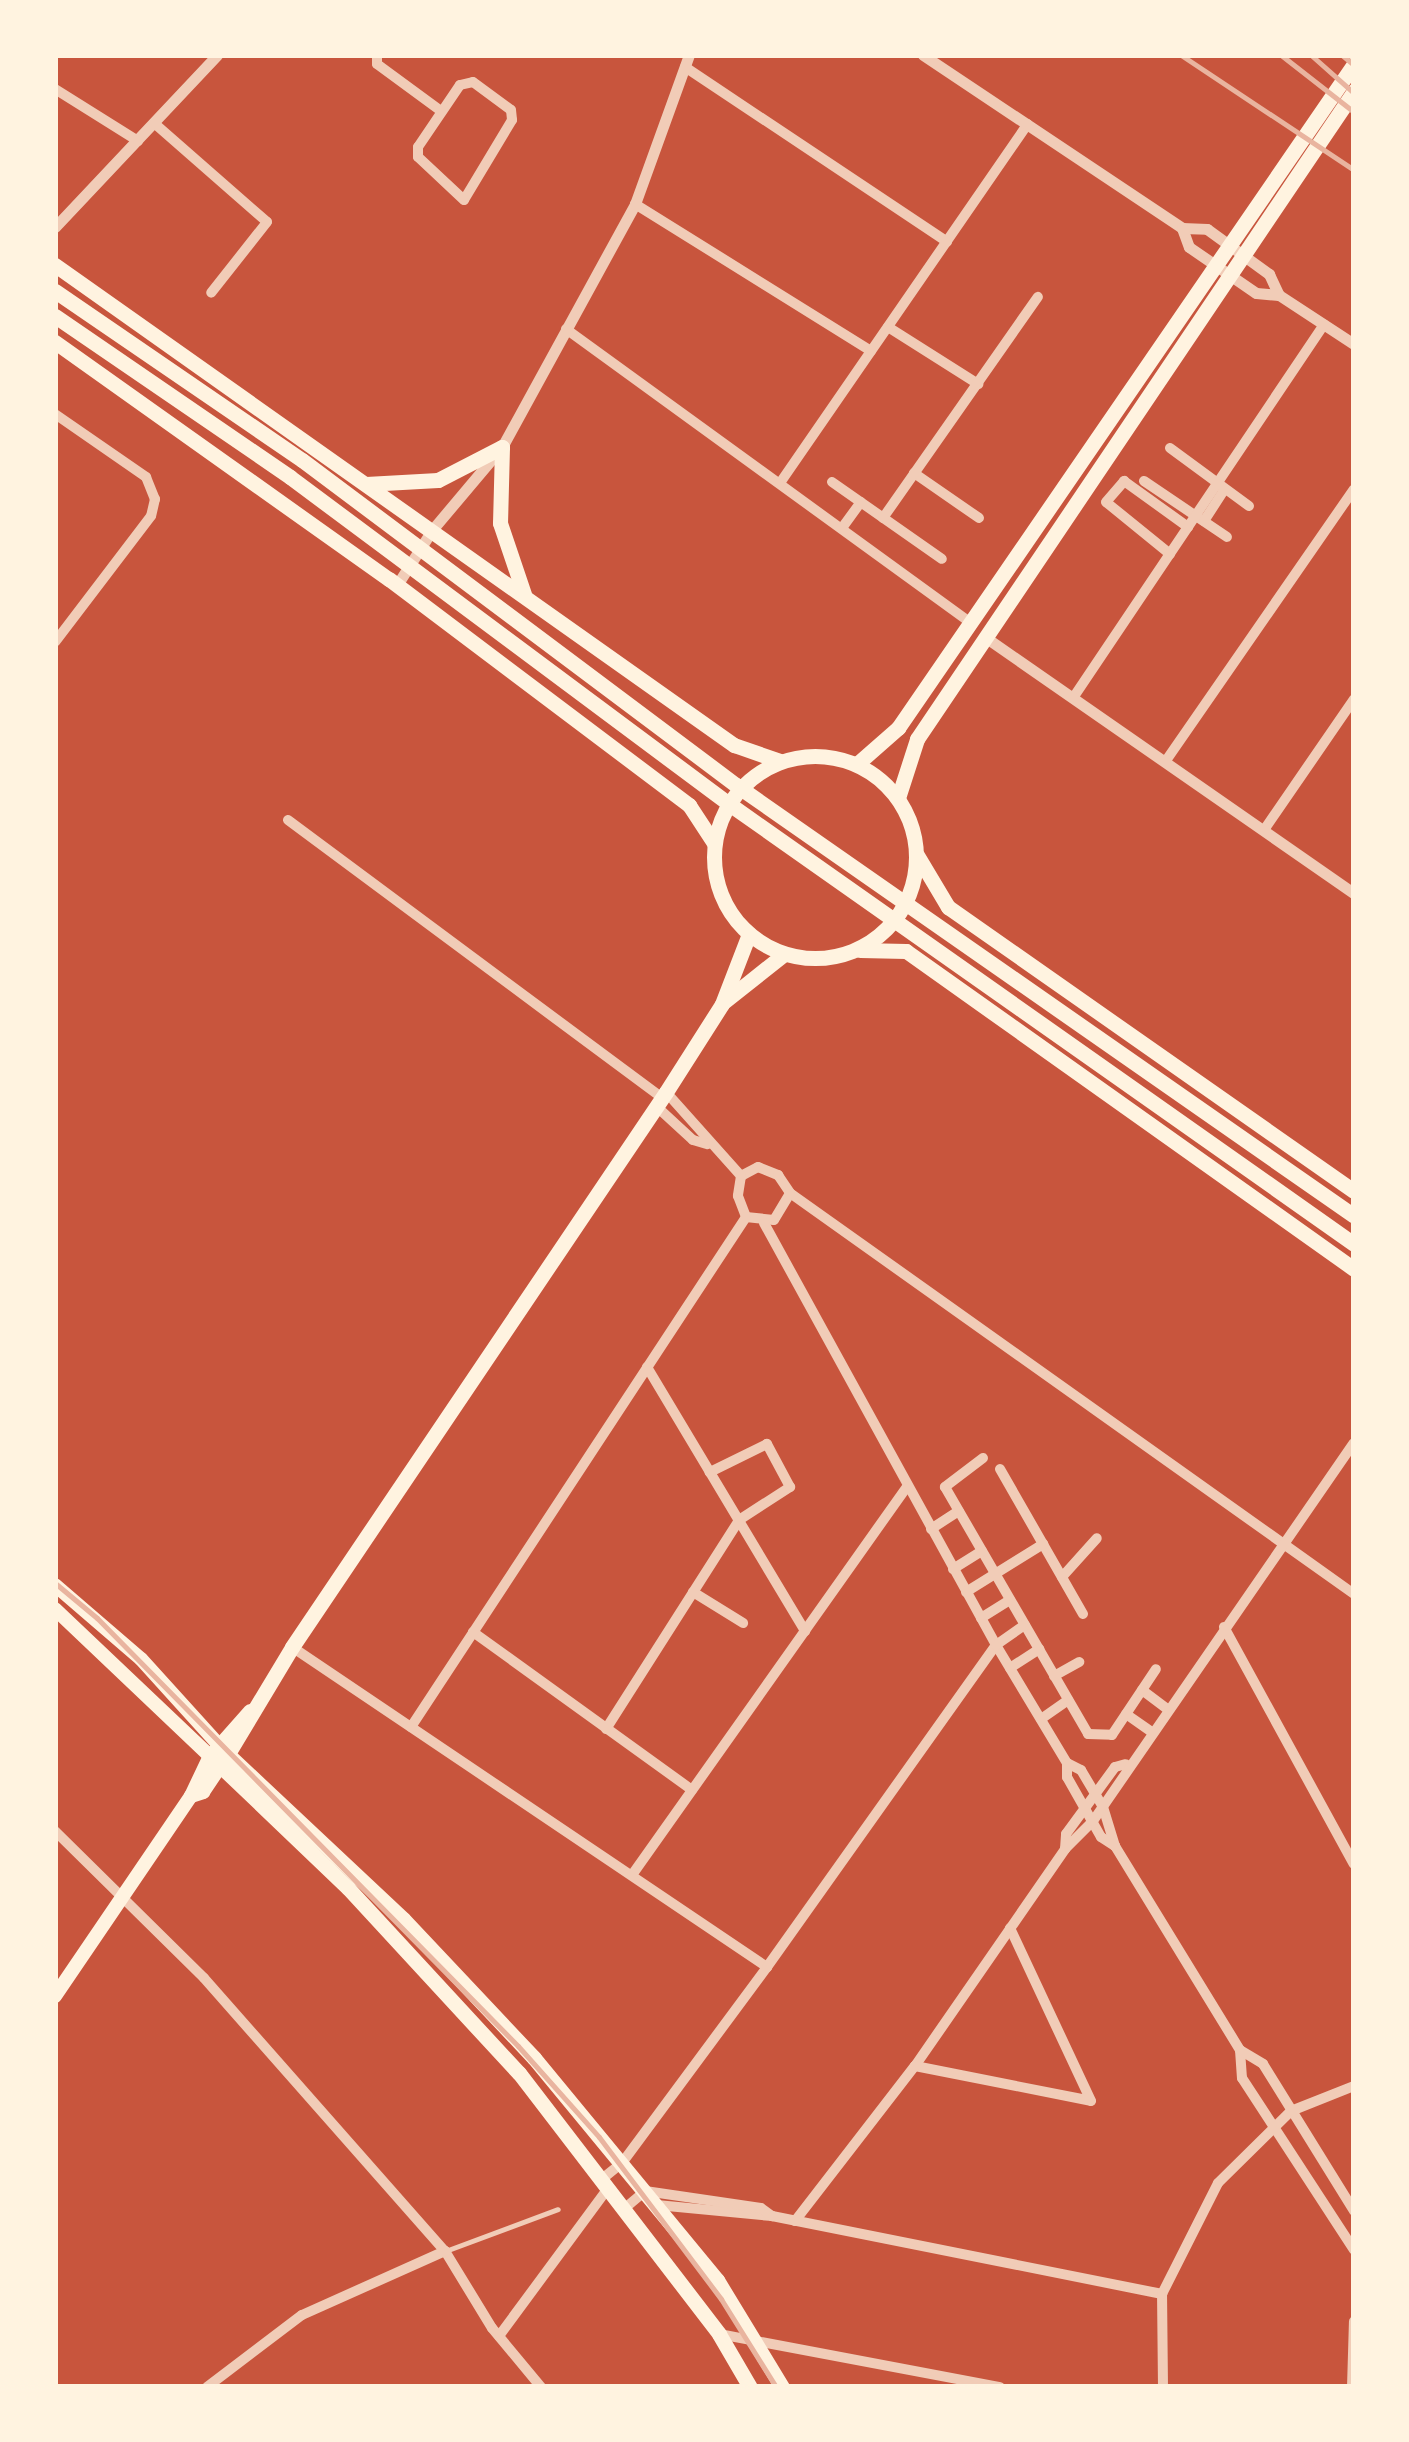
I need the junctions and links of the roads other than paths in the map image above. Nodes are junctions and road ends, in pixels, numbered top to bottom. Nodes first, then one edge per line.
1 (217, 55) edge
2 (377, 55) edge
3 (923, 55) edge
4 (687, 61) edge
5 (1354, 64) edge
6 (55, 89) edge
7 (1354, 91) edge
8 (441, 111) junction
9 (154, 123) junction
10 (1028, 124) junction
11 (138, 141) junction
12 (635, 204) junction
13 (55, 227) edge
14 (1182, 228) junction
15 (947, 242) junction
16 (55, 265) edge
17 (55, 291) edge
18 (212, 293) dead end
19 (1279, 295) junction
20 (1038, 298) dead end
21 (1193, 315) junction
22 (55, 316) edge
23 (1324, 324) junction
24 (888, 326) junction
25 (566, 329) junction
26 (55, 342) edge
27 (1354, 344) edge
28 (871, 351) junction
29 (978, 384) junction
30 (55, 414) edge
31 (268, 416) junction
32 (502, 447) junction
33 (1170, 448) dead end
34 (236, 470) junction
35 (914, 473) junction
36 (1144, 481) dead end
37 (832, 482) dead end
38 (780, 483) junction
39 (366, 484) junction
40 (1221, 486) junction
41 (1354, 489) edge
42 (861, 502) junction
43 (1249, 506) dead end
44 (883, 518) junction
45 (979, 518) dead end
46 (1200, 519) junction
47 (1188, 526) junction
48 (842, 528) junction
49 (432, 530) junction
50 (1227, 537) dead end
51 (1170, 554) junction
52 (942, 559) dead end
53 (397, 585) junction
54 (526, 597) junction
55 (971, 623) junction
56 (985, 637) junction
57 (55, 642) edge
58 (615, 660) junction
59 (1073, 698) junction
60 (1354, 700) edge
61 (577, 725) junction
62 (780, 761) junction
63 (1165, 762) junction
64 (857, 764) junction
65 (898, 798) junction
66 (288, 820) dead end
67 (1264, 830) junction
68 (714, 843) junction
69 (916, 856) junction
70 (1354, 893) edge
71 (748, 934) junction
72 (856, 950) junction
73 (784, 954) junction
74 (722, 1004) junction
75 (661, 1098) junction
76 (741, 1176) junction
77 (1354, 1192) edge
78 (790, 1193) junction
79 (1353, 1215) edge
80 (746, 1217) junction
81 (764, 1223) junction
82 (1354, 1244) edge
83 (1354, 1269) edge
84 (647, 1368) junction
85 (1354, 1443) edge
86 (983, 1458) dead end
87 (1000, 1469) dead end
88 (710, 1472) junction
89 (907, 1487) junction
90 (959, 1511) junction
91 (739, 1520) junction
92 (930, 1530) junction
93 (1097, 1538) dead end
94 (1283, 1543) junction
95 (1043, 1544) junction
96 (982, 1551) junction
97 (953, 1569) junction
98 (995, 1574) junction
99 (1062, 1577) junction
100 (55, 1586) edge
101 (693, 1592) junction
102 (966, 1592) junction
103 (1354, 1594) edge
104 (1010, 1600) junction
105 (55, 1609) edge
106 (1083, 1614) dead end
107 (981, 1618) junction
108 (743, 1622) dead end
109 (1025, 1625) junction
110 (1224, 1627) junction
111 (805, 1631) junction
112 (474, 1632) junction
113 (996, 1645) junction
114 (292, 1647) junction
115 (1039, 1649) junction
116 (1079, 1662) dead end
117 (1010, 1668) junction
118 (1156, 1669) dead end
119 (1054, 1676) junction
120 (1142, 1690) junction
121 (1068, 1700) junction
122 (1166, 1708) junction
123 (1126, 1714) junction
124 (1041, 1719) junction
125 (411, 1727) junction
126 (606, 1729) junction
127 (1150, 1731) junction
128 (219, 1755) junction
129 (1067, 1763) junction
130 (1126, 1764) junction
131 (692, 1790) junction
132 (1095, 1794) junction
133 (1103, 1807) junction
134 (1085, 1808) junction
135 (276, 1809) junction
136 (1092, 1822) junction
137 (55, 1830) edge
138 (1116, 1846) junction
139 (1064, 1849) junction
140 (1354, 1864) edge
141 (632, 1875) junction
142 (121, 1898) junction
143 (1010, 1928) junction
144 (423, 1940) junction
145 (410, 1954) junction
146 (767, 1967) junction
147 (55, 1996) edge
148 (513, 2036) junction
149 (1240, 2050) junction
150 (498, 2051) junction
151 (534, 2058) junction
152 (915, 2066) junction
153 (519, 2073) junction
154 (1354, 2086) edge
155 (570, 2101) junction
156 (1291, 2111) junction
157 (554, 2118) junction
158 (1271, 2126) junction
159 (622, 2163) junction
160 (605, 2183) junction
161 (650, 2198) junction
162 (625, 2208) junction
163 (558, 2209) dead end
164 (1354, 2210) edge
165 (795, 2221) junction
166 (1354, 2250) edge
167 (445, 2251) junction
168 (1162, 2294) junction
169 (1354, 2321) edge
170 (719, 2334) junction
171 (499, 2336) junction
172 (755, 2342) junction
173 (890, 2371) junction
174 (207, 2387) edge
175 (541, 2387) edge
176 (750, 2387) edge
177 (782, 2387) edge
178 (900, 2387) edge
179 (1000, 2387) edge
180 (1164, 2387) edge
181 (1352, 2387) edge

1 - 9 street
2 - 8 street
3 - 10 street
4 - 12 street
4 - 15 street
5 - 21 main road
6 - 11 street
7 - 21 main road
8 - 8 street
9 - 11 street
9 - 18 street
10 - 14 street
10 - 15 street
11 - 13 street
12 - 25 street
12 - 28 street
14 - 19 street
14 - 19 street
15 - 24 street
16 - 31 main road
17 - 79 main road
19 - 23 street
20 - 29 street
21 - 55 main road
21 - 56 main road
22 - 82 main road
23 - 27 street
23 - 40 street
24 - 28 street
24 - 29 street
25 - 32 street
25 - 38 street
26 - 34 main road
28 - 38 street
29 - 35 street
30 - 57 street
31 - 34 main road
31 - 39 main road
32 - 39 main road
32 - 49 street
32 - 54 main road
33 - 40 street
34 - 53 main road
35 - 44 street
35 - 45 street
36 - 46 street
37 - 42 street
38 - 48 street
39 - 49 main road
40 - 43 street
40 - 46 street
41 - 63 street
42 - 44 street
42 - 48 street
44 - 52 street
46 - 47 street
46 - 50 street
47 - 51 street
47 - 51 street
48 - 55 street
49 - 53 street
49 - 54 main road
51 - 59 street
53 - 61 main road
54 - 58 main road
55 - 64 main road
56 - 59 street
56 - 65 main road
58 - 61 main road
58 - 62 main road
59 - 63 street
60 - 67 street
61 - 68 main road
62 - 64 main road
62 - 68 main road
63 - 67 street
64 - 65 main road
65 - 69 main road
66 - 75 street
67 - 70 street
68 - 71 main road
69 - 72 main road
69 - 77 main road
71 - 73 main road
71 - 74 main road
72 - 73 main road
72 - 83 main road
73 - 74 main road
74 - 75 main road
75 - 76 street
75 - 114 main road
76 - 78 street
76 - 80 street
78 - 81 street
78 - 94 street
80 - 81 street
80 - 84 street
81 - 89 street
84 - 88 street
84 - 112 street
85 - 94 street
86 - 90 street
87 - 95 street
88 - 91 street
88 - 91 street
89 - 92 street
89 - 111 street
90 - 92 street
90 - 96 street
91 - 101 street
91 - 111 street
92 - 97 street
93 - 99 street
94 - 103 street
94 - 110 street
95 - 98 street
95 - 99 street
96 - 97 street
96 - 98 street
97 - 102 street
98 - 102 street
98 - 104 street
99 - 106 street
100 - 128 main road
101 - 108 street
101 - 126 street
102 - 107 street
104 - 107 street
104 - 109 street
105 - 128 main road
107 - 113 street
109 - 113 street
109 - 115 street
110 - 122 street
110 - 140 street
111 - 131 street
112 - 125 street
112 - 126 street
113 - 117 street
113 - 146 street
114 - 125 street
114 - 128 main road
115 - 117 street
115 - 119 street
116 - 119 street
117 - 124 street
118 - 120 street
119 - 121 street
120 - 122 street
120 - 123 street
121 - 123 street
121 - 124 street
122 - 127 street
123 - 127 street
124 - 129 street
125 - 141 street
126 - 131 street
127 - 130 street
128 - 135 main road
128 - 142 main road
129 - 132 street
129 - 134 street
130 - 132 street
130 - 133 street
131 - 141 street
132 - 133 street
132 - 134 street
133 - 136 street
133 - 138 street
134 - 136 street
134 - 139 street
135 - 144 main road
135 - 145 main road
136 - 138 street
136 - 139 street
137 - 142 street
138 - 149 street
139 - 143 street
141 - 146 street
142 - 147 main road
142 - 167 street
143 - 152 street
143 - 152 street
144 - 145 main road
144 - 148 main road
145 - 150 main road
146 - 159 street
148 - 150 main road
148 - 151 main road
149 - 156 street
149 - 158 street
150 - 153 main road
151 - 153 main road
151 - 155 main road
152 - 165 street
153 - 157 main road
154 - 156 street
155 - 157 main road
155 - 159 main road
156 - 158 street
156 - 164 street
157 - 160 main road
158 - 166 street
158 - 168 street
159 - 160 street
159 - 161 main road
160 - 162 main road
160 - 171 street
161 - 162 street
161 - 165 street
161 - 172 main road
162 - 170 main road
163 - 167 lane
165 - 168 street
167 - 171 street
167 - 174 street
168 - 180 street
169 - 181 street
170 - 172 street
170 - 176 main road
171 - 175 street
172 - 173 street
172 - 177 main road
173 - 178 street
173 - 179 street

